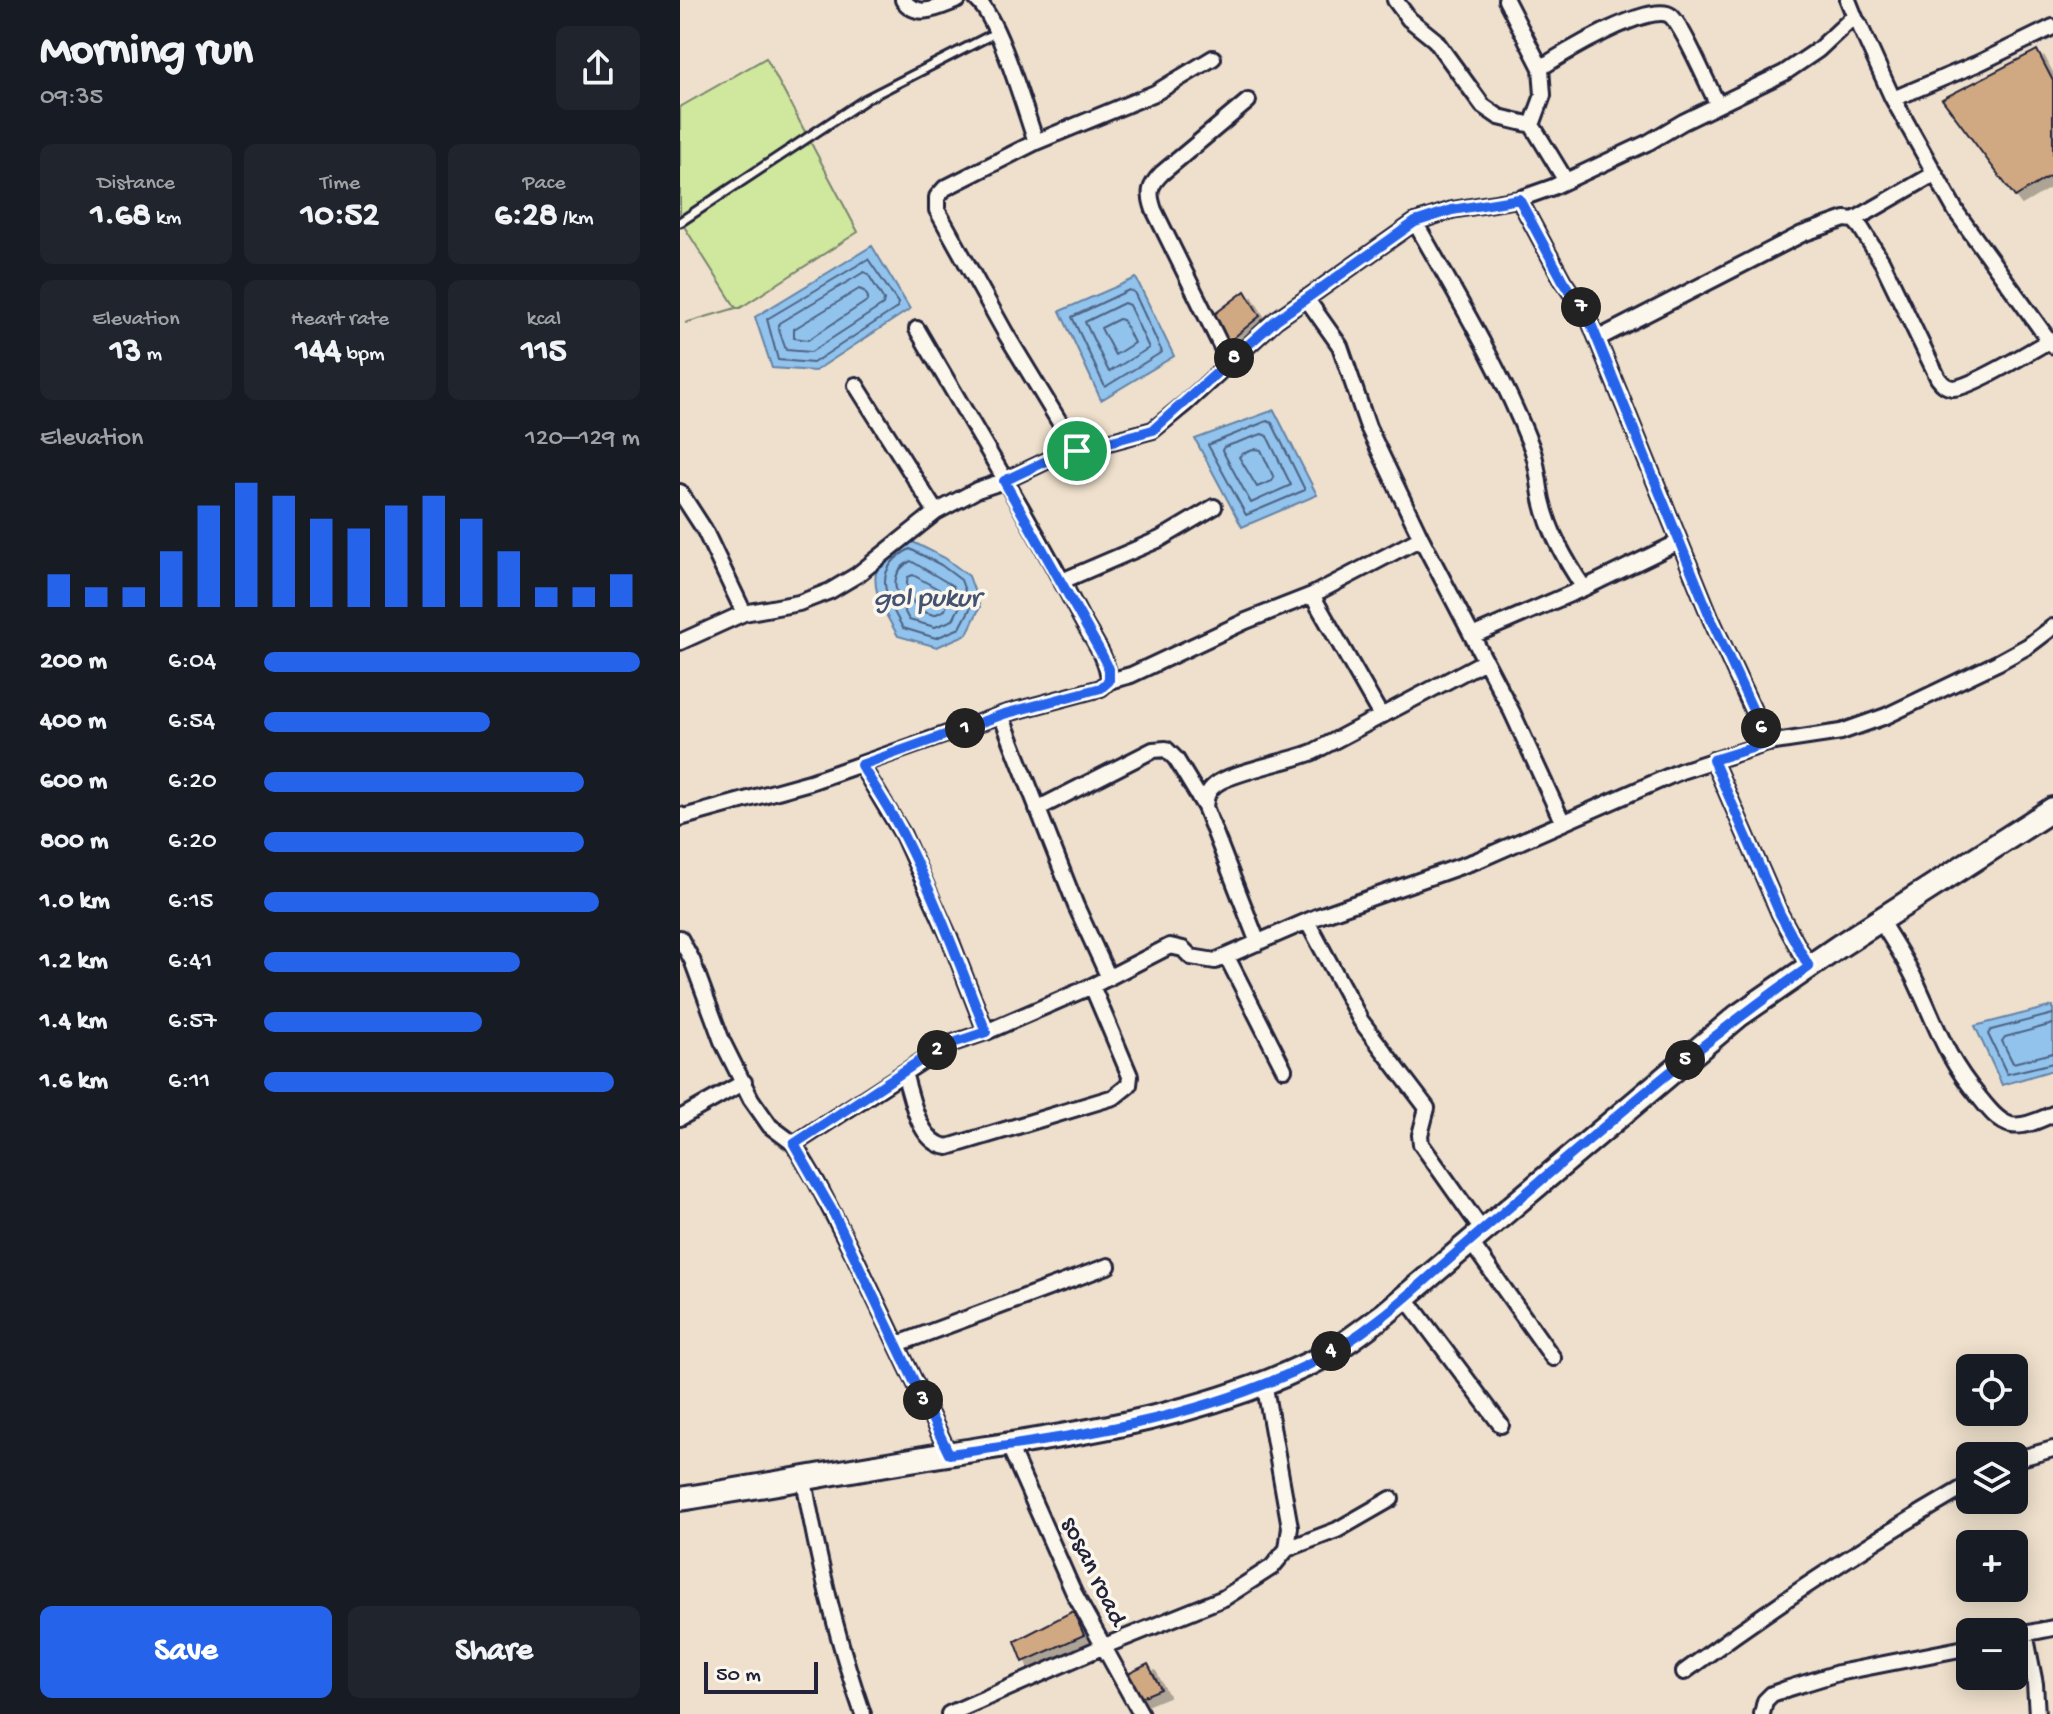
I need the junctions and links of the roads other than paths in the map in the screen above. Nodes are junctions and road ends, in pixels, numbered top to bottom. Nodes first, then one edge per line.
1 (903, 0) edge
2 (958, 0) edge
3 (977, 0) edge
4 (1395, 0) edge
5 (1506, 0) edge
6 (1848, 0) edge
7 (1856, 20) junction
8 (2053, 27) edge
9 (997, 32) junction
10 (1213, 58) dead end
11 (1541, 68) junction
12 (1893, 99) junction
13 (1248, 101) dead end
14 (1718, 105) junction
15 (1532, 125) junction
16 (1036, 142) junction
17 (1934, 174) junction
18 (1566, 181) junction
19 (1519, 199) junction
20 (1854, 220) junction
21 (680, 222) edge
22 (1415, 222) junction
23 (1306, 298) junction
24 (917, 329) dead end
25 (1597, 339) junction
26 (2051, 344) edge
27 (1229, 362) junction
28 (856, 385) dead end
29 (1077, 451) junction
30 (1004, 481) junction
31 (680, 492) edge
32 (1214, 507) dead end
33 (936, 512) junction
34 (1421, 538) junction
35 (1679, 542) junction
36 (1062, 581) junction
37 (1584, 588) junction
38 (1312, 595) junction
39 (744, 613) junction
40 (2053, 627) edge
41 (1472, 636) junction
42 (680, 642) edge
43 (1485, 661) junction
44 (1109, 681) junction
45 (1001, 715) junction
46 (1381, 716) junction
47 (1768, 743) junction
48 (1713, 760) junction
49 (861, 765) junction
50 (1205, 807) junction
51 (1037, 809) junction
52 (2053, 809) edge
53 (680, 815) edge
54 (1563, 823) junction
55 (1880, 920) junction
56 (1307, 921) junction
57 (680, 938) edge
58 (1258, 943) junction
59 (1227, 957) junction
60 (1809, 967) junction
61 (1109, 978) junction
62 (1092, 986) junction
63 (986, 1032) junction
64 (1284, 1069) dead end
65 (904, 1073) junction
66 (744, 1082) junction
67 (2053, 1114) edge
68 (680, 1118) edge
69 (794, 1144) junction
70 (1476, 1236) junction
71 (1108, 1266) dead end
72 (1405, 1297) junction
73 (898, 1344) junction
74 (1553, 1358) dead end
75 (1264, 1382) junction
76 (1501, 1425) dead end
77 (1009, 1446) junction
78 (2053, 1449) edge
79 (949, 1454) junction
80 (2028, 1456) edge
81 (804, 1480) junction
82 (1956, 1492) edge
83 (680, 1499) edge
84 (1391, 1499) dead end
85 (1287, 1549) junction
86 (2053, 1628) edge
87 (2028, 1633) edge
88 (1102, 1647) junction
89 (1956, 1650) edge
90 (2028, 1661) edge
91 (1684, 1672) dead end
92 (863, 1714) edge
93 (949, 1714) edge
94 (1141, 1714) edge
95 (1762, 1714) edge
96 (2037, 1714) edge

1 - 2 street
3 - 9 street
4 - 15 street
5 - 11 street
6 - 7 street
7 - 12 street
7 - 14 street
8 - 12 street
9 - 16 street
9 - 21 lane
10 - 16 street
11 - 14 street
11 - 15 street
12 - 17 street
13 - 27 street
14 - 18 street
15 - 18 street
16 - 29 street
17 - 20 street
17 - 26 street
18 - 19 street
19 - 22 street
19 - 25 street
20 - 25 street
20 - 26 street
22 - 23 street
22 - 37 street
23 - 27 street
23 - 34 street
24 - 30 street
25 - 35 street
27 - 29 street
28 - 33 street
29 - 30 street
30 - 33 street
30 - 36 street
31 - 39 street
32 - 36 street
33 - 39 street
34 - 38 street
34 - 41 street
35 - 37 street
35 - 47 street
36 - 44 street
37 - 41 street
38 - 44 street
38 - 46 street
39 - 42 street
40 - 47 street
41 - 43 street
43 - 46 street
43 - 54 street
44 - 45 street
45 - 49 street
45 - 51 street
46 - 50 street
47 - 48 street
48 - 54 street
48 - 60 street
49 - 53 street
49 - 63 street
50 - 51 street
50 - 58 street
51 - 61 street
52 - 55 main road
54 - 56 street
55 - 60 main road
55 - 67 street
56 - 58 street
56 - 70 street
57 - 66 street
58 - 59 street
59 - 61 street
59 - 64 street
60 - 70 main road
61 - 62 street
62 - 63 street
62 - 65 street
63 - 65 street
65 - 69 street
66 - 68 street
66 - 69 street
69 - 73 street
70 - 72 main road
70 - 74 street
71 - 73 street
72 - 75 main road
72 - 76 street
73 - 79 street
75 - 77 main road
75 - 85 street
77 - 79 main road
77 - 88 street, sosan road
78 - 80 street
79 - 81 main road
81 - 83 main road
81 - 92 street
82 - 91 street
84 - 85 street
85 - 88 street
86 - 87 street
88 - 93 street
88 - 94 street, sosan road
89 - 95 street
90 - 96 street

